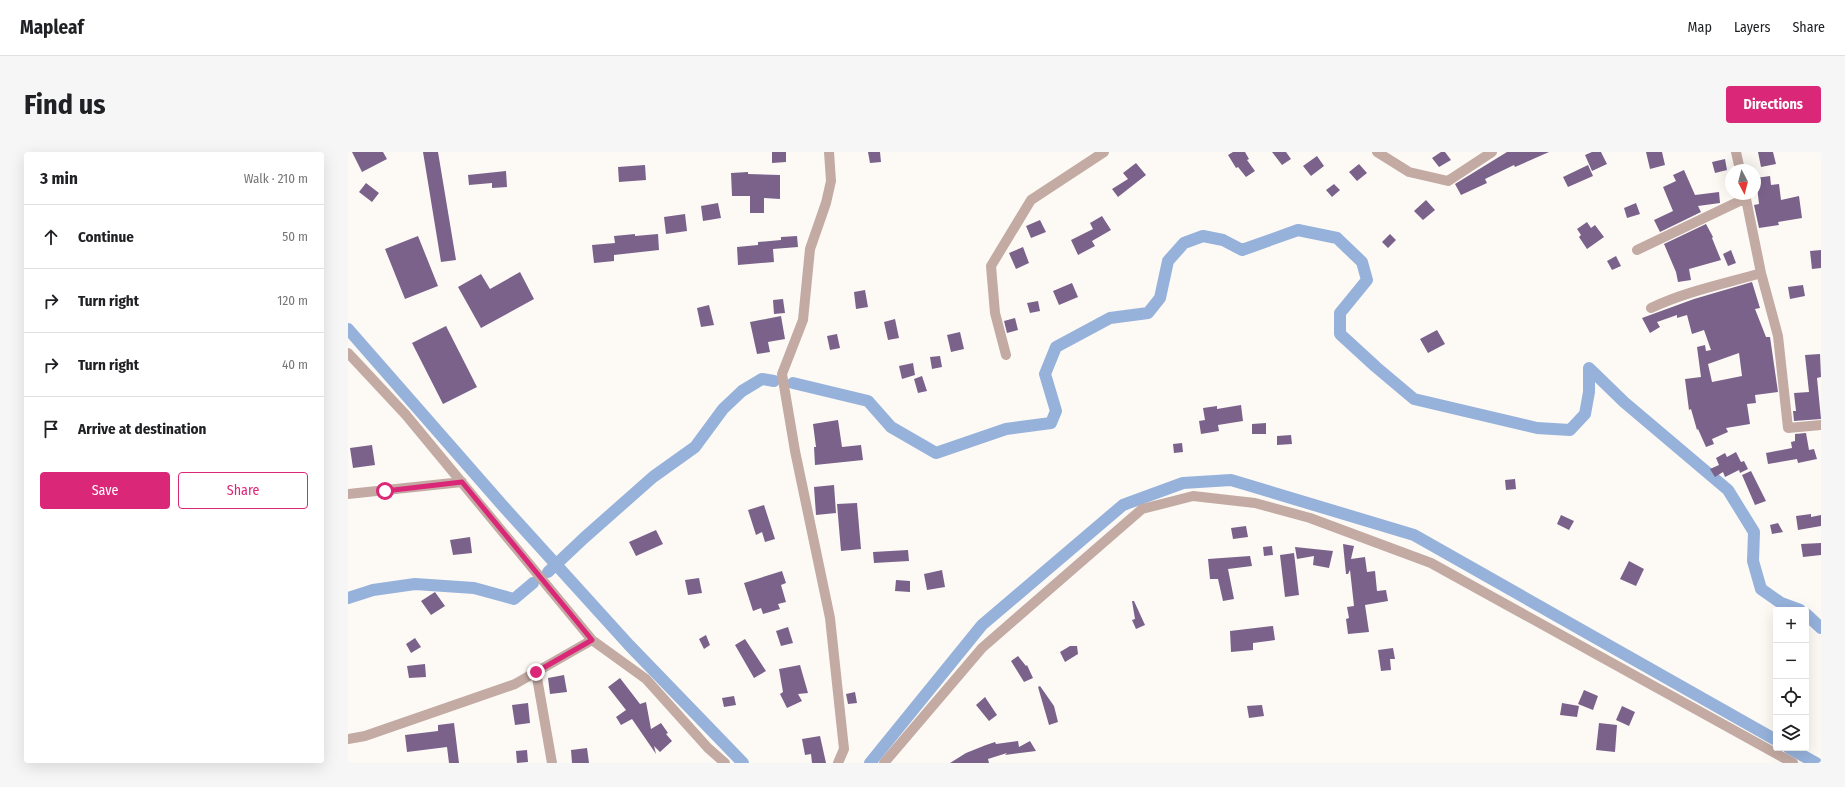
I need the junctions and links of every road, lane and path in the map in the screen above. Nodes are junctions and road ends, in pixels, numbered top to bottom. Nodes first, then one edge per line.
1 (828, 152) edge
2 (1104, 152) edge
3 (1377, 152) edge
4 (1492, 152) edge
5 (1736, 152) edge
6 (1739, 164) edge
7 (1738, 200) edge
8 (1747, 200) edge
9 (1637, 250) dead end
10 (1761, 273) junction
11 (1651, 308) dead end
12 (348, 353) edge
13 (1006, 356) dead end
14 (1821, 425) edge
15 (462, 482) junction
16 (348, 494) edge
17 (592, 640) junction
18 (536, 672) junction
19 (348, 739) edge
20 (552, 763) edge
21 (725, 763) edge
22 (838, 763) edge
23 (884, 763) edge
24 (1793, 763) edge

1 - 22 street
2 - 13 street
3 - 4 street
5 - 6 street
7 - 9 street
8 - 10 street
10 - 11 street
10 - 14 street
12 - 15 street
15 - 16 street
15 - 17 street
17 - 18 street
17 - 21 street
18 - 19 street
18 - 20 street
23 - 24 street

